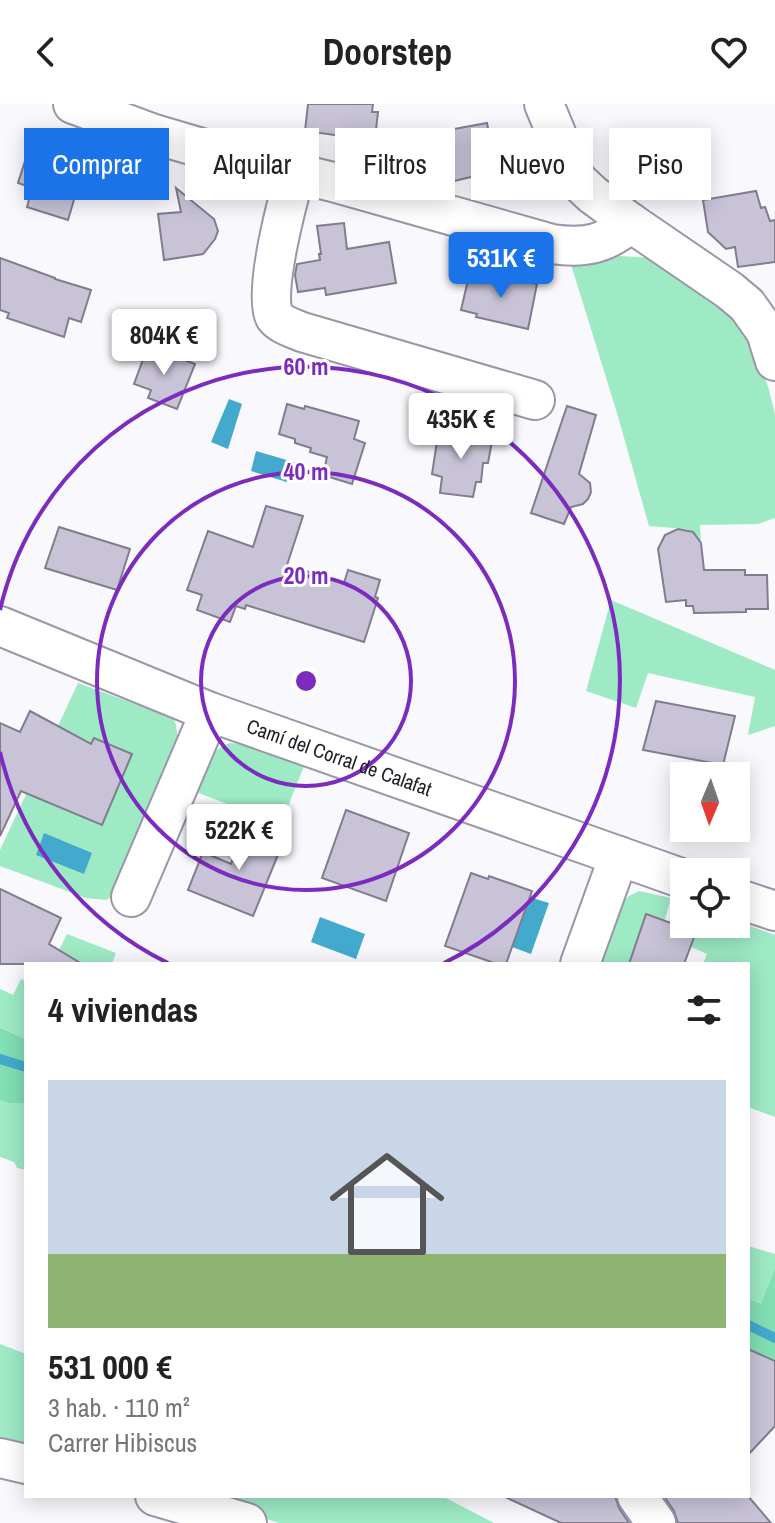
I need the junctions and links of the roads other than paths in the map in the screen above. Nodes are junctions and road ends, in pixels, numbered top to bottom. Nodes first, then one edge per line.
1 (73, 104) edge
2 (544, 104) edge
3 (185, 143) edge
4 (319, 179) edge
5 (289, 200) edge
6 (631, 223) junction
7 (775, 361) edge
8 (535, 400) dead end
9 (0, 626) edge
10 (210, 712) junction
11 (619, 856) junction
12 (670, 874) edge
13 (131, 897) dead end
14 (750, 903) edge
15 (775, 911) edge
16 (581, 962) edge
17 (0, 1458) edge
18 (24, 1464) edge
19 (162, 1498) edge
20 (638, 1498) edge
21 (247, 1523) edge
22 (656, 1523) edge

1 - 3 street
2 - 6 street
4 - 6 street
5 - 8 street
6 - 7 street
9 - 10 street, Camí del Corral de Calafat
10 - 11 street, Camí del Corral de Calafat
10 - 13 street
11 - 12 street, Camí del Corral de Calafat
11 - 16 street
14 - 15 street
17 - 18 street
19 - 21 street
20 - 22 street

